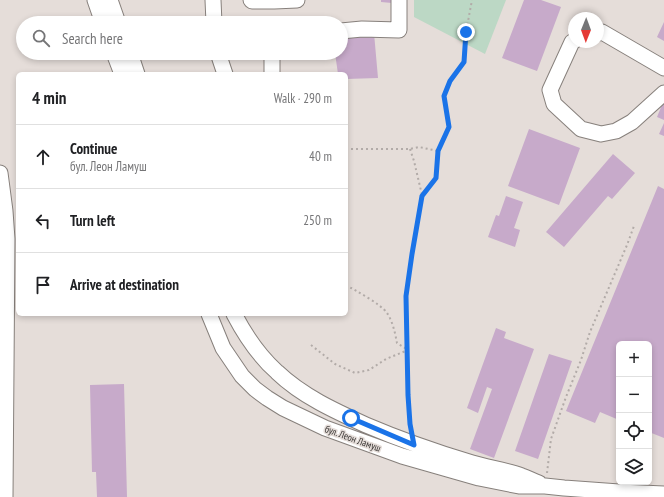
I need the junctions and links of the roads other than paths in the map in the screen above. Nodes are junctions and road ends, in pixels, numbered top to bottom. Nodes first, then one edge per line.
1 (95, 0) edge
2 (110, 0) edge
3 (213, 0) edge
4 (251, 0) edge
5 (297, 0) edge
6 (400, 0) edge
7 (101, 16) edge
8 (116, 16) edge
9 (214, 16) edge
10 (348, 30) edge
11 (604, 33) edge
12 (569, 48) edge
13 (117, 60) edge
14 (132, 60) edge
15 (220, 60) edge
16 (272, 60) edge
17 (664, 68) edge
18 (121, 72) edge
19 (136, 72) edge
20 (224, 72) edge
21 (272, 72) edge
22 (664, 93) edge
23 (0, 173) edge
24 (210, 316) edge
25 (235, 316) edge
26 (545, 486) junction
27 (664, 494) edge
28 (5, 497) edge

1 - 7 street
2 - 8 street
3 - 9 street
4 - 5 street
6 - 10 street
11 - 17 street
12 - 22 street
13 - 18 street
14 - 19 street
15 - 20 street
16 - 21 street
23 - 28 street
24 - 26 street, бул. Леон Ламуш
25 - 26 street, бул. Леон Ламуш
26 - 27 street, бул. Леон Ламуш

